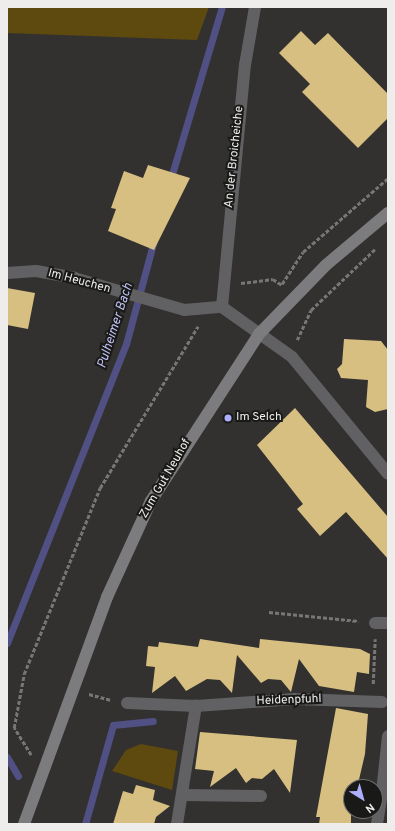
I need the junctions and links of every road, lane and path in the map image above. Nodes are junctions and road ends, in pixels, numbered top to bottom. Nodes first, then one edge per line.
1 (255, 7) edge
2 (388, 178) edge
3 (388, 213) edge
4 (377, 247) dead end
5 (7, 273) edge
6 (282, 284) junction
7 (223, 286) junction
8 (277, 289) dead end
9 (294, 295) junction
10 (222, 307) junction
11 (207, 310) junction
12 (259, 334) junction
13 (286, 353) junction
14 (388, 474) edge
15 (269, 612) dead end
16 (376, 623) junction
17 (388, 623) edge
18 (71, 688) junction
19 (377, 701) joint
20 (127, 703) joint
21 (196, 706) junction
22 (388, 736) edge
23 (42, 773) junction
24 (385, 792) edge
25 (183, 795) junction
26 (261, 796) dead end
27 (24, 824) edge
28 (177, 824) edge
29 (377, 824) edge

1 - 7 street, An der Broicheiche
2 - 6 path
3 - 9 main road, Zum Gut Neuhof
4 - 13 path
5 - 11 street, Im Heuchen
6 - 7 path
6 - 8 path
6 - 9 path
7 - 10 street, An der Broicheiche
9 - 12 main road, Zum Gut Neuhof
10 - 11 street, Im Heuchen
10 - 12 street
11 - 23 path
12 - 13 street
12 - 18 main road, Zum Gut Neuhof
13 - 14 street
15 - 16 path
16 - 17 street
16 - 19 path
18 - 20 path
18 - 23 main road, Zum Gut Neuhof
19 - 21 street, Heidenpfuhl
20 - 21 street, Heidenpfuhl
21 - 25 street
22 - 24 street
23 - 27 main road, Zum Gut Neuhof
24 - 29 street
25 - 26 street
25 - 28 street

